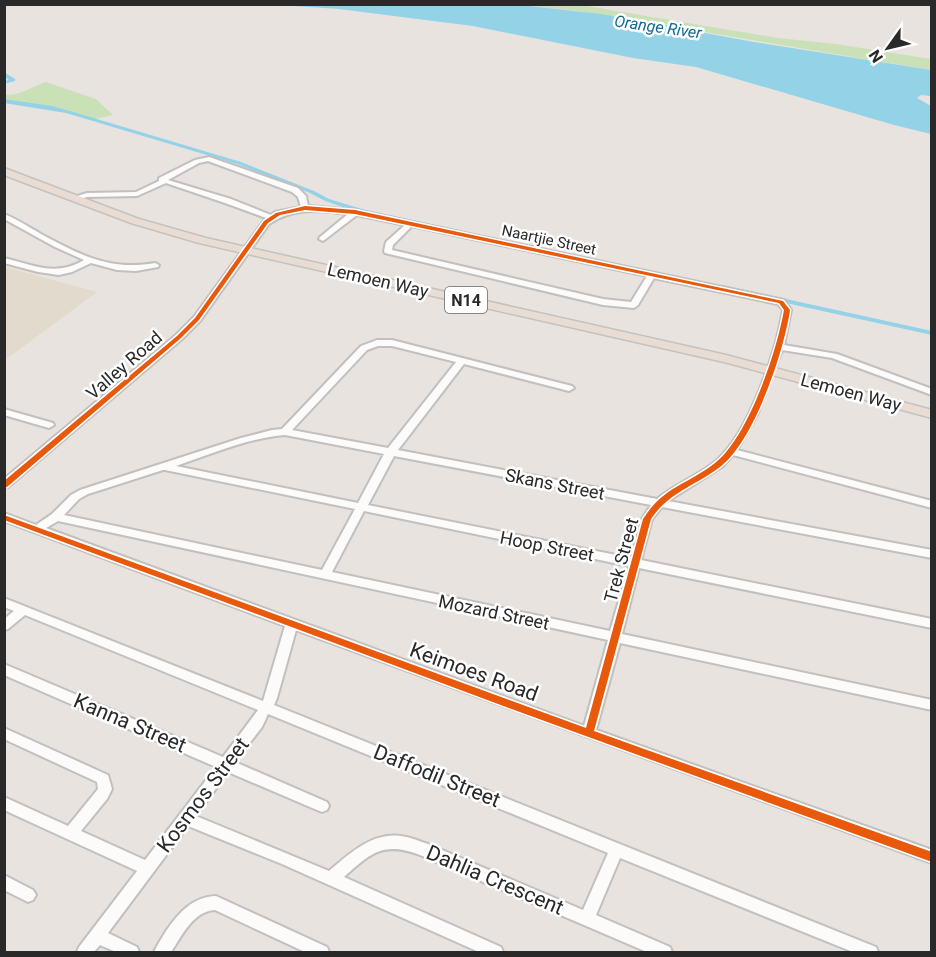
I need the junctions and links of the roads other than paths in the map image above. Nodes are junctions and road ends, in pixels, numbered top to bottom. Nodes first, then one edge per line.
1 (4, 171) edge
2 (163, 182) junction
3 (75, 198) junction
4 (305, 208) junction
5 (355, 213) junction
6 (4, 216) edge
7 (272, 218) junction
8 (410, 224) junction
9 (323, 239) dead end
10 (244, 250) junction
11 (4, 260) edge
12 (91, 260) junction
13 (155, 265) dead end
14 (652, 275) junction
15 (785, 305) joint
16 (779, 347) junction
17 (462, 360) junction
18 (771, 370) junction
19 (568, 388) dead end
20 (932, 392) edge
21 (4, 412) edge
22 (932, 414) edge
23 (49, 425) dead end
24 (285, 432) junction
25 (733, 452) junction
26 (390, 453) junction
27 (162, 466) junction
28 (4, 485) edge
29 (656, 503) junction
30 (932, 505) edge
31 (361, 508) junction
32 (4, 517) edge
33 (56, 517) junction
34 (36, 529) junction
35 (932, 554) edge
36 (634, 563) junction
37 (326, 574) junction
38 (4, 602) edge
39 (24, 609) junction
40 (292, 623) junction
41 (932, 624) edge
42 (4, 626) edge
43 (615, 638) junction
44 (4, 669) edge
45 (932, 705) edge
46 (267, 706) junction
47 (4, 733) edge
48 (590, 733) junction
49 (228, 764) junction
50 (5, 805) edge
51 (322, 806) dead end
52 (185, 818) junction
53 (71, 833) junction
54 (617, 849) junction
55 (932, 857) edge
56 (146, 868) junction
57 (331, 879) junction
58 (4, 882) edge
59 (28, 895) dead end
60 (587, 918) junction
61 (98, 936) junction
62 (85, 952) edge
63 (131, 952) edge
64 (162, 952) edge
65 (321, 952) edge
66 (495, 952) edge
67 (664, 952) edge
68 (870, 952) edge

1 - 3 highway, Lemoen Way / N14
2 - 3 street
2 - 4 street
2 - 7 street
3 - 10 highway, Lemoen Way / N14
4 - 5 street, Naartjie Street
4 - 7 street
5 - 8 street, Naartjie Street
5 - 9 street
6 - 12 street
7 - 10 street, Valley Road
8 - 14 street, Naartjie Street
8 - 14 street
10 - 18 highway, Lemoen Way / N14
10 - 28 street, Valley Road
11 - 12 street
12 - 13 street
14 - 15 street, Naartjie Street
15 - 16 street, Trek Street
16 - 18 street, Trek Street
16 - 20 street
17 - 19 street
17 - 24 street
17 - 26 street
18 - 22 highway, Lemoen Way / N14
18 - 25 street, Trek Street
21 - 23 street
24 - 26 street, Skans Street
24 - 27 street
25 - 29 street, Trek Street
25 - 30 street
26 - 29 street, Skans Street
26 - 31 street
27 - 31 street, Hoop Street
27 - 33 street
29 - 35 street, Skans Street
29 - 36 street, Trek Street
31 - 36 street, Hoop Street
31 - 37 street
32 - 34 street, Keimoes Road
33 - 34 street
33 - 37 street, Mozard Street
34 - 40 street, Keimoes Road
36 - 41 street, Hoop Street
36 - 43 street, Trek Street
37 - 43 street, Mozard Street
38 - 39 street, Daffodil Street
39 - 42 street
39 - 46 street, Daffodil Street
40 - 46 street, Kosmos Street
40 - 48 street, Keimoes Road
43 - 45 street, Mozard Street
43 - 48 street, Trek Street
44 - 49 street, Kanna Street
46 - 49 street, Kosmos Street
46 - 54 street, Daffodil Street
47 - 53 street
48 - 55 street, Keimoes Road
49 - 51 street, Kanna Street
49 - 52 street, Kosmos Street
50 - 53 street
52 - 56 street, Kosmos Street
52 - 57 street
53 - 56 street
54 - 60 street
54 - 68 street, Daffodil Street
56 - 61 street, Kosmos Street
57 - 60 street, Dahlia Crescent
57 - 66 street
58 - 59 street
60 - 67 street, Dahlia Crescent
61 - 62 street, Kosmos Street
61 - 63 street
64 - 65 street

